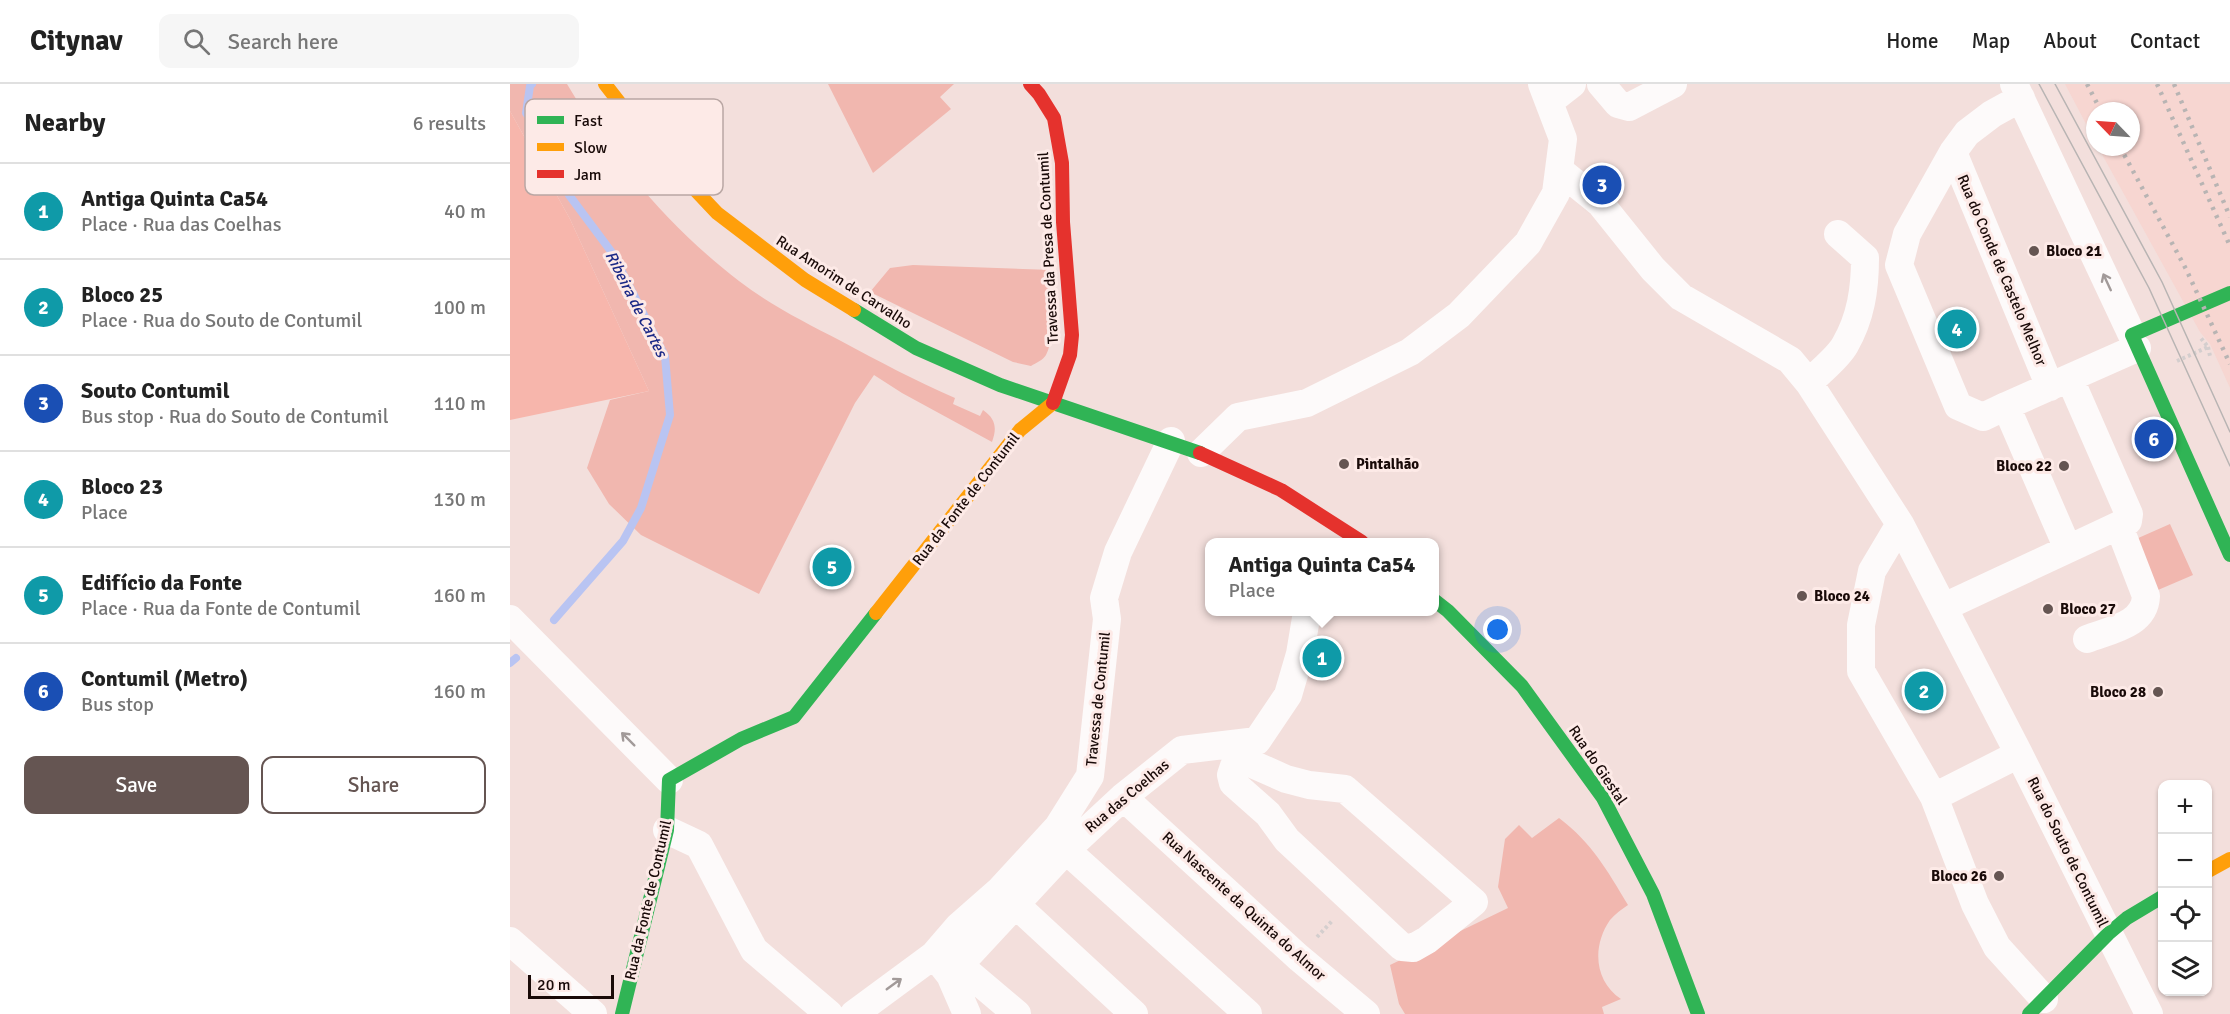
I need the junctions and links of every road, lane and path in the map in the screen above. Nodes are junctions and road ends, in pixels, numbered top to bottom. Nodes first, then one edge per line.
1 (605, 84) edge
2 (1572, 84) edge
3 (1602, 84) edge
4 (1673, 84) edge
5 (1039, 87) edge
6 (2018, 91) edge
7 (1545, 93) edge
8 (617, 99) edge
9 (1953, 152) junction
10 (1559, 170) junction
11 (700, 195) edge
12 (1838, 234) dead end
13 (2230, 293) edge
14 (2135, 342) junction
15 (2208, 347) dead end
16 (2210, 356) dead end
17 (1809, 383) junction
18 (2060, 383) junction
19 (1053, 403) junction
20 (2006, 406) junction
21 (1171, 441) junction
22 (1201, 453) junction
23 (1900, 525) junction
24 (2119, 526) junction
25 (1354, 538) edge
26 (2068, 549) junction
27 (2230, 555) edge
28 (1439, 604) edge
29 (1944, 607) junction
30 (1306, 616) edge
31 (510, 619) edge
32 (2087, 639) dead end
33 (1240, 752) junction
34 (2019, 754) junction
35 (669, 780) junction
36 (1934, 796) junction
37 (1123, 797) junction
38 (667, 830) junction
39 (1066, 850) junction
40 (2230, 859) edge
41 (2212, 869) edge
42 (2158, 900) edge
43 (1351, 901) junction
44 (1016, 905) junction
45 (2108, 934) junction
46 (510, 942) edge
47 (1298, 957) junction
48 (948, 965) junction
49 (2037, 1006) edge
50 (1121, 1010) edge
51 (593, 1014) edge
52 (622, 1014) edge
53 (829, 1014) edge
54 (854, 1014) edge
55 (967, 1014) edge
56 (1017, 1014) edge
57 (1248, 1014) edge
58 (1365, 1014) edge
59 (1698, 1014) edge
60 (2149, 1014) edge

1 - 8 street, Rua Amorim de Carvalho
2 - 7 street
3 - 4 street
5 - 19 street, Travessa da Presa de Contumil
6 - 9 street, Rua do Conde de Castelo Melhor
14 -> 6 street, Rua do Conde de Castelo Melhor
7 - 10 street
9 - 18 street, Rua do Conde de Castelo Melhor
9 - 20 street, Rua do Conde de Castelo Melhor
10 - 17 street, Rua do Souto de Contumil
10 - 22 street
11 - 19 street, Rua Amorim de Carvalho
12 - 17 street
13 - 14 street
14 - 18 street, Rua do Conde de Castelo Melhor
14 - 27 street, Rua do Conde de Castelo Melhor
15 - 16 path
17 - 23 street, Rua do Souto de Contumil
18 - 20 street, Rua do Conde de Castelo Melhor
18 - 24 street, Rua do Conde de Castelo Melhor
19 - 21 street
19 - 35 street, Rua da Fonte de Contumil
20 - 26 street
21 - 22 street
21 - 48 street, Travessa de Contumil
22 - 25 street
23 - 29 street, Rua do Souto de Contumil
23 - 36 street, Rua do Souto de Contumil
24 - 26 street
24 - 32 street
26 - 29 street
28 - 59 street, Rua do Giestal
29 - 34 street, Rua do Souto de Contumil
30 - 33 street, Rua das Coelhas
35 -> 31 street
33 - 37 street, Rua das Coelhas
33 - 43 street
33 - 43 street
34 - 36 street
34 - 45 street, Rua do Souto de Contumil
35 - 38 street, Rua da Fonte de Contumil
36 - 49 street, Rua do Souto de Contumil
37 - 39 street, Rua das Coelhas
37 - 47 street, Rua Nascente da Quinta do Almor
38 - 52 street, Rua da Fonte de Contumil
38 - 53 street
39 - 44 street, Rua das Coelhas
39 - 57 street
40 - 41 street
42 - 45 street
43 - 47 path
44 - 48 street, Rua das Coelhas
44 - 50 street
45 - 49 street, Rua do Souto de Contumil
45 - 60 street
46 - 51 street
47 - 58 street, Rua Nascente da Quinta do Almor
54 -> 48 street, Travessa de Contumil
48 - 55 street
48 - 56 street

